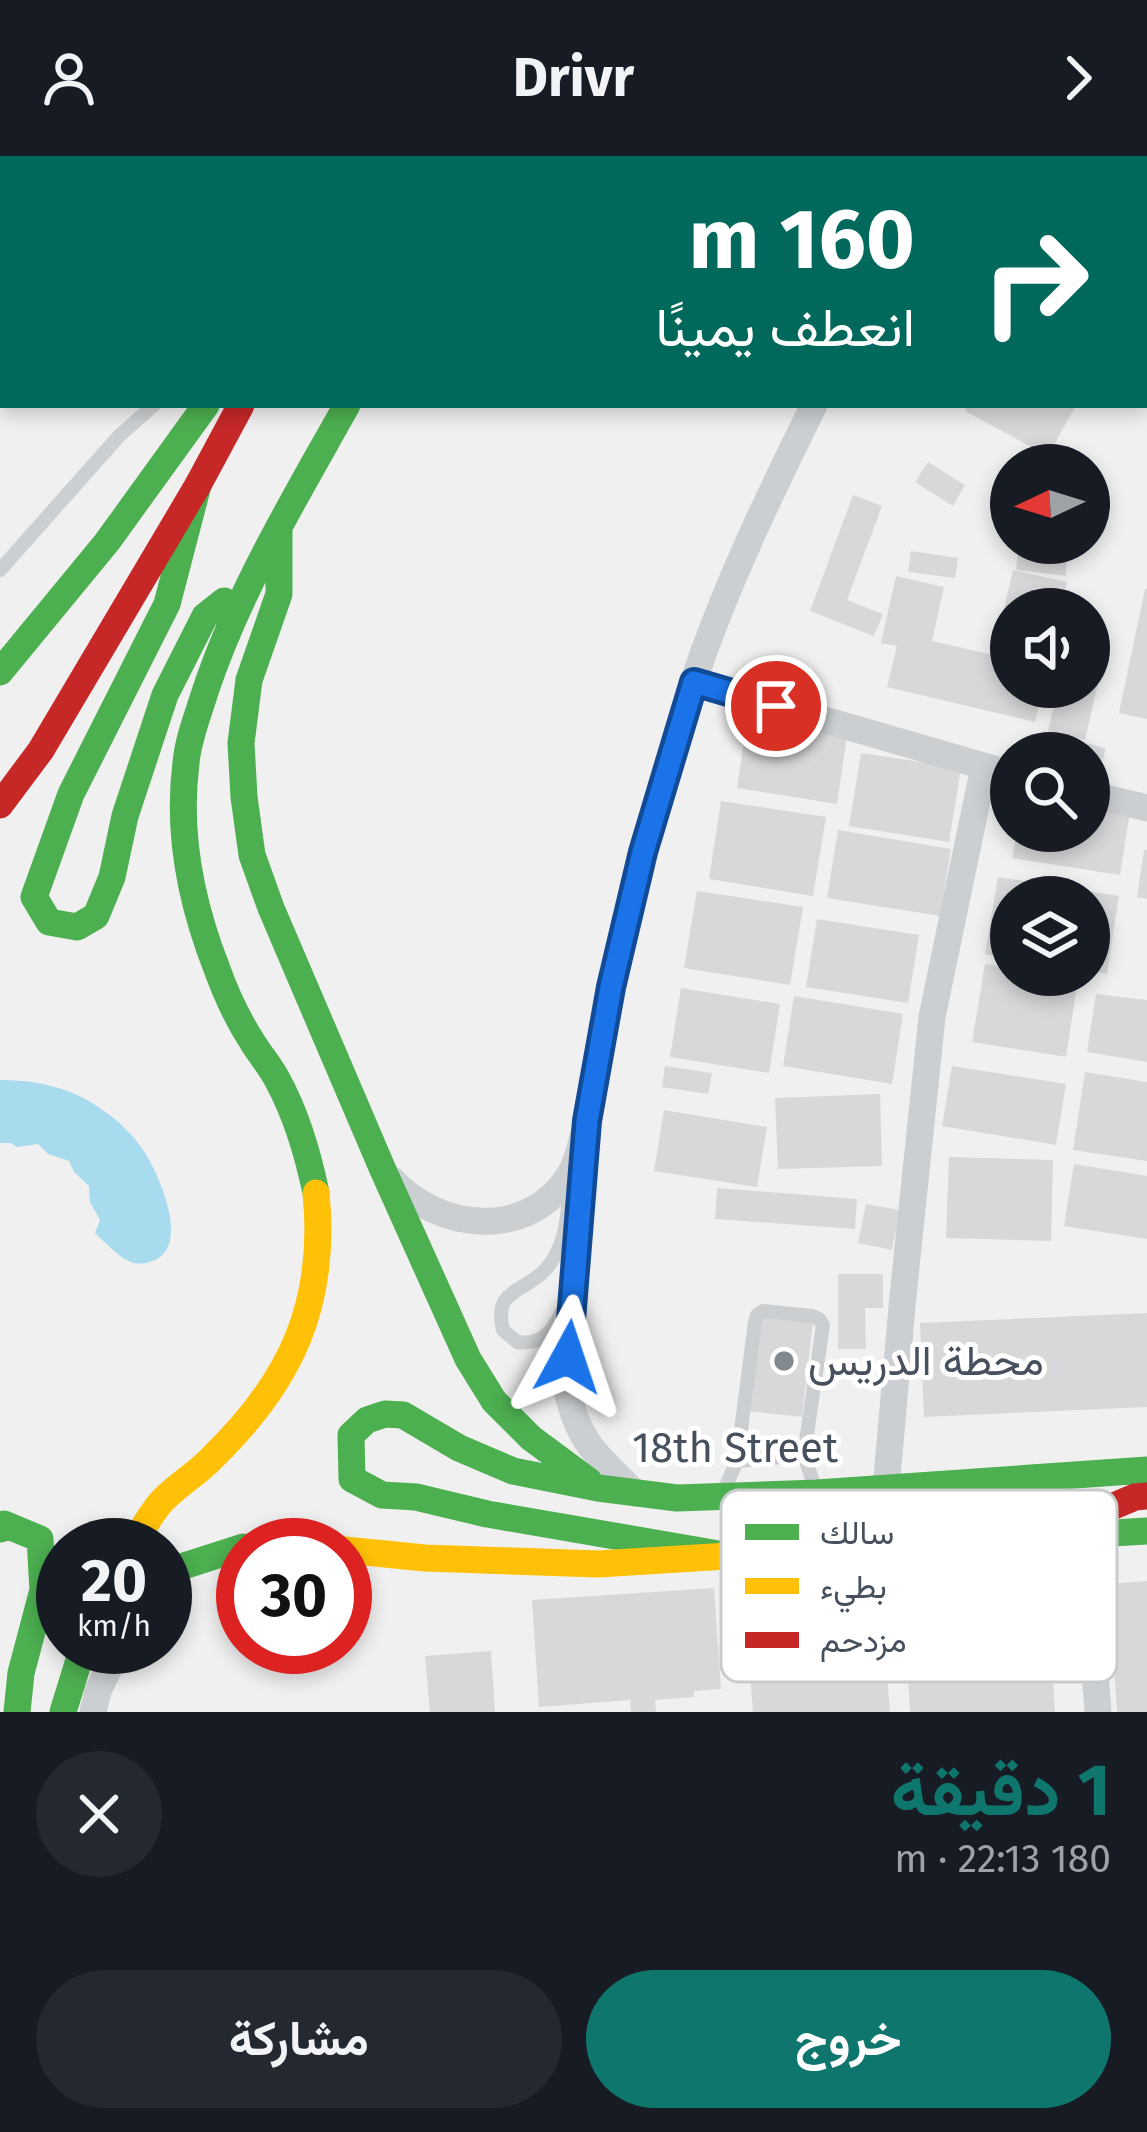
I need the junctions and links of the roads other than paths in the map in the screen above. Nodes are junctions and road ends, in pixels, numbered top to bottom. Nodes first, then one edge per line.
1 (151, 408) edge
2 (204, 408) edge
3 (240, 408) edge
4 (345, 408) edge
5 (813, 408) edge
6 (198, 485) junction
7 (279, 530) junction
8 (0, 570) edge
9 (250, 582) junction
10 (0, 672) edge
11 (694, 682) junction
12 (990, 769) edge
13 (990, 797) edge
14 (1110, 799) edge
15 (0, 805) edge
16 (1147, 808) edge
17 (587, 1121) junction
18 (383, 1171) junction
19 (572, 1172) junction
20 (574, 1278) junction
21 (804, 1455) junction
22 (737, 1461) junction
23 (1147, 1470) edge
24 (598, 1488) junction
25 (886, 1488) junction
26 (724, 1490) edge
27 (816, 1490) edge
28 (858, 1490) edge
29 (635, 1493) junction
30 (1147, 1496) edge
31 (721, 1498) edge
32 (1117, 1505) edge
33 (151, 1518) edge
34 (0, 1529) edge
35 (1147, 1531) edge
36 (1117, 1532) edge
37 (372, 1553) edge
38 (721, 1554) edge
39 (721, 1558) edge
40 (721, 1560) edge
41 (372, 1570) edge
42 (74, 1674) edge
43 (84, 1674) edge
44 (106, 1674) edge
45 (1096, 1682) edge
46 (17, 1712) edge
47 (63, 1712) edge
48 (93, 1712) edge
49 (1098, 1712) edge

1 - 8 lane
2 - 10 street
3 - 6 street
4 - 7 street
5 - 11 street
6 - 9 street
6 - 15 street
7 - 9 street
7 - 18 street
9 - 33 street
11 - 12 street
11 - 17 street
13 - 25 street
14 - 16 street
17 - 19 street
17 - 20 street
18 - 19 street
18 - 24 street
19 - 20 lane
20 - 29 street
21 - 22 lane
21 - 22 lane
21 - 27 lane
22 - 26 lane
23 - 25 street, 18th Street
24 - 29 street, 18th Street
24 - 38 street, 18th Street
25 - 28 street, 18th Street
29 - 31 street, 18th Street
30 - 32 street
34 - 46 street
35 - 36 street
37 - 39 street
40 - 41 street
42 - 47 street
43 - 47 street
44 - 48 street
45 - 49 street

